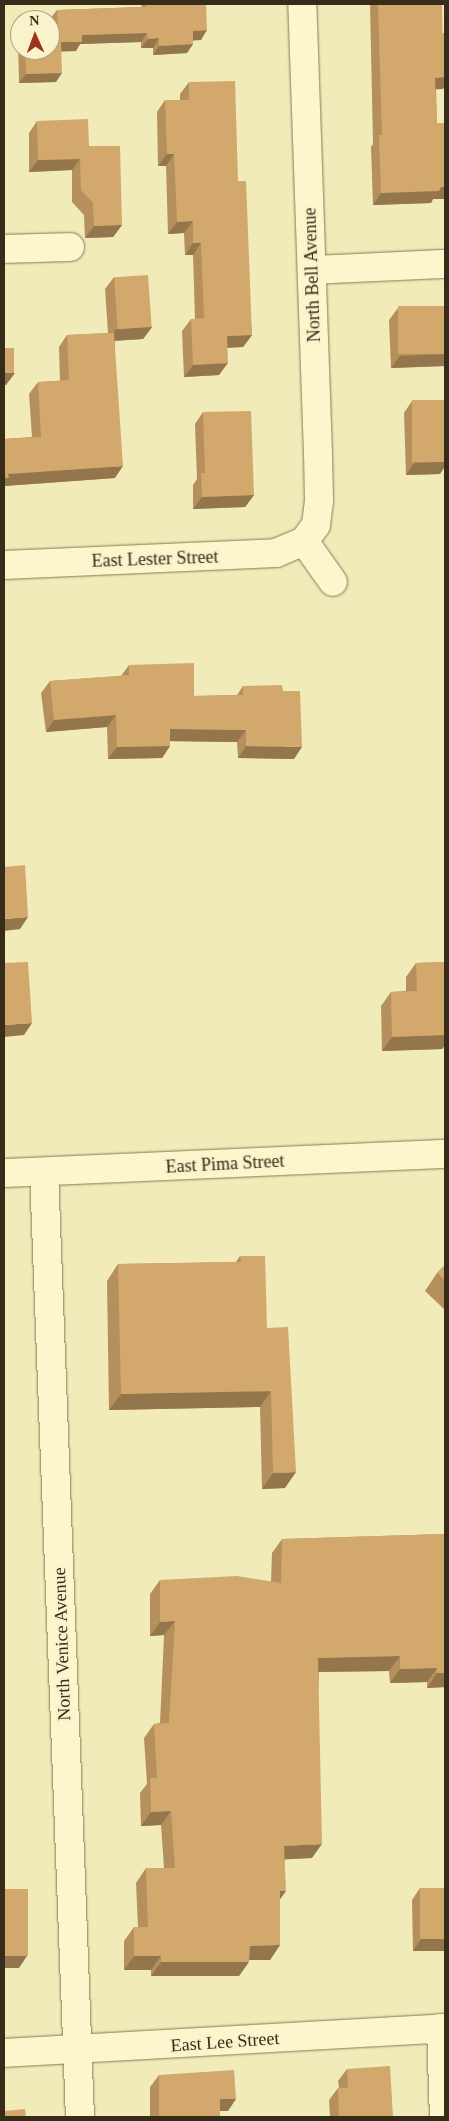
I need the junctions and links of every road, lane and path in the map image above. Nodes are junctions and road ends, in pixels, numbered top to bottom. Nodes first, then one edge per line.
1 (302, 4) edge
2 (70, 247) dead end
3 (4, 249) edge
4 (445, 264) edge
5 (312, 270) junction
6 (304, 541) junction
7 (4, 565) edge
8 (333, 582) dead end
9 (445, 1154) edge
10 (44, 1172) junction
11 (4, 1173) edge
12 (443, 2028) edge
13 (78, 2051) junction
14 (4, 2054) edge
15 (80, 2117) edge
16 (444, 2117) edge

1 - 5 street, North Bell Avenue
2 - 3 street
4 - 5 street
5 - 6 street, North Bell Avenue
6 - 7 street, East Lester Street
6 - 8 street
9 - 10 street, East Pima Street
10 - 11 street, East Pima Street
10 - 13 street, North Venice Avenue
12 - 13 street, East Lee Street
12 - 16 street
13 - 14 street, East Lee Street
13 - 15 street, North Venice Avenue

